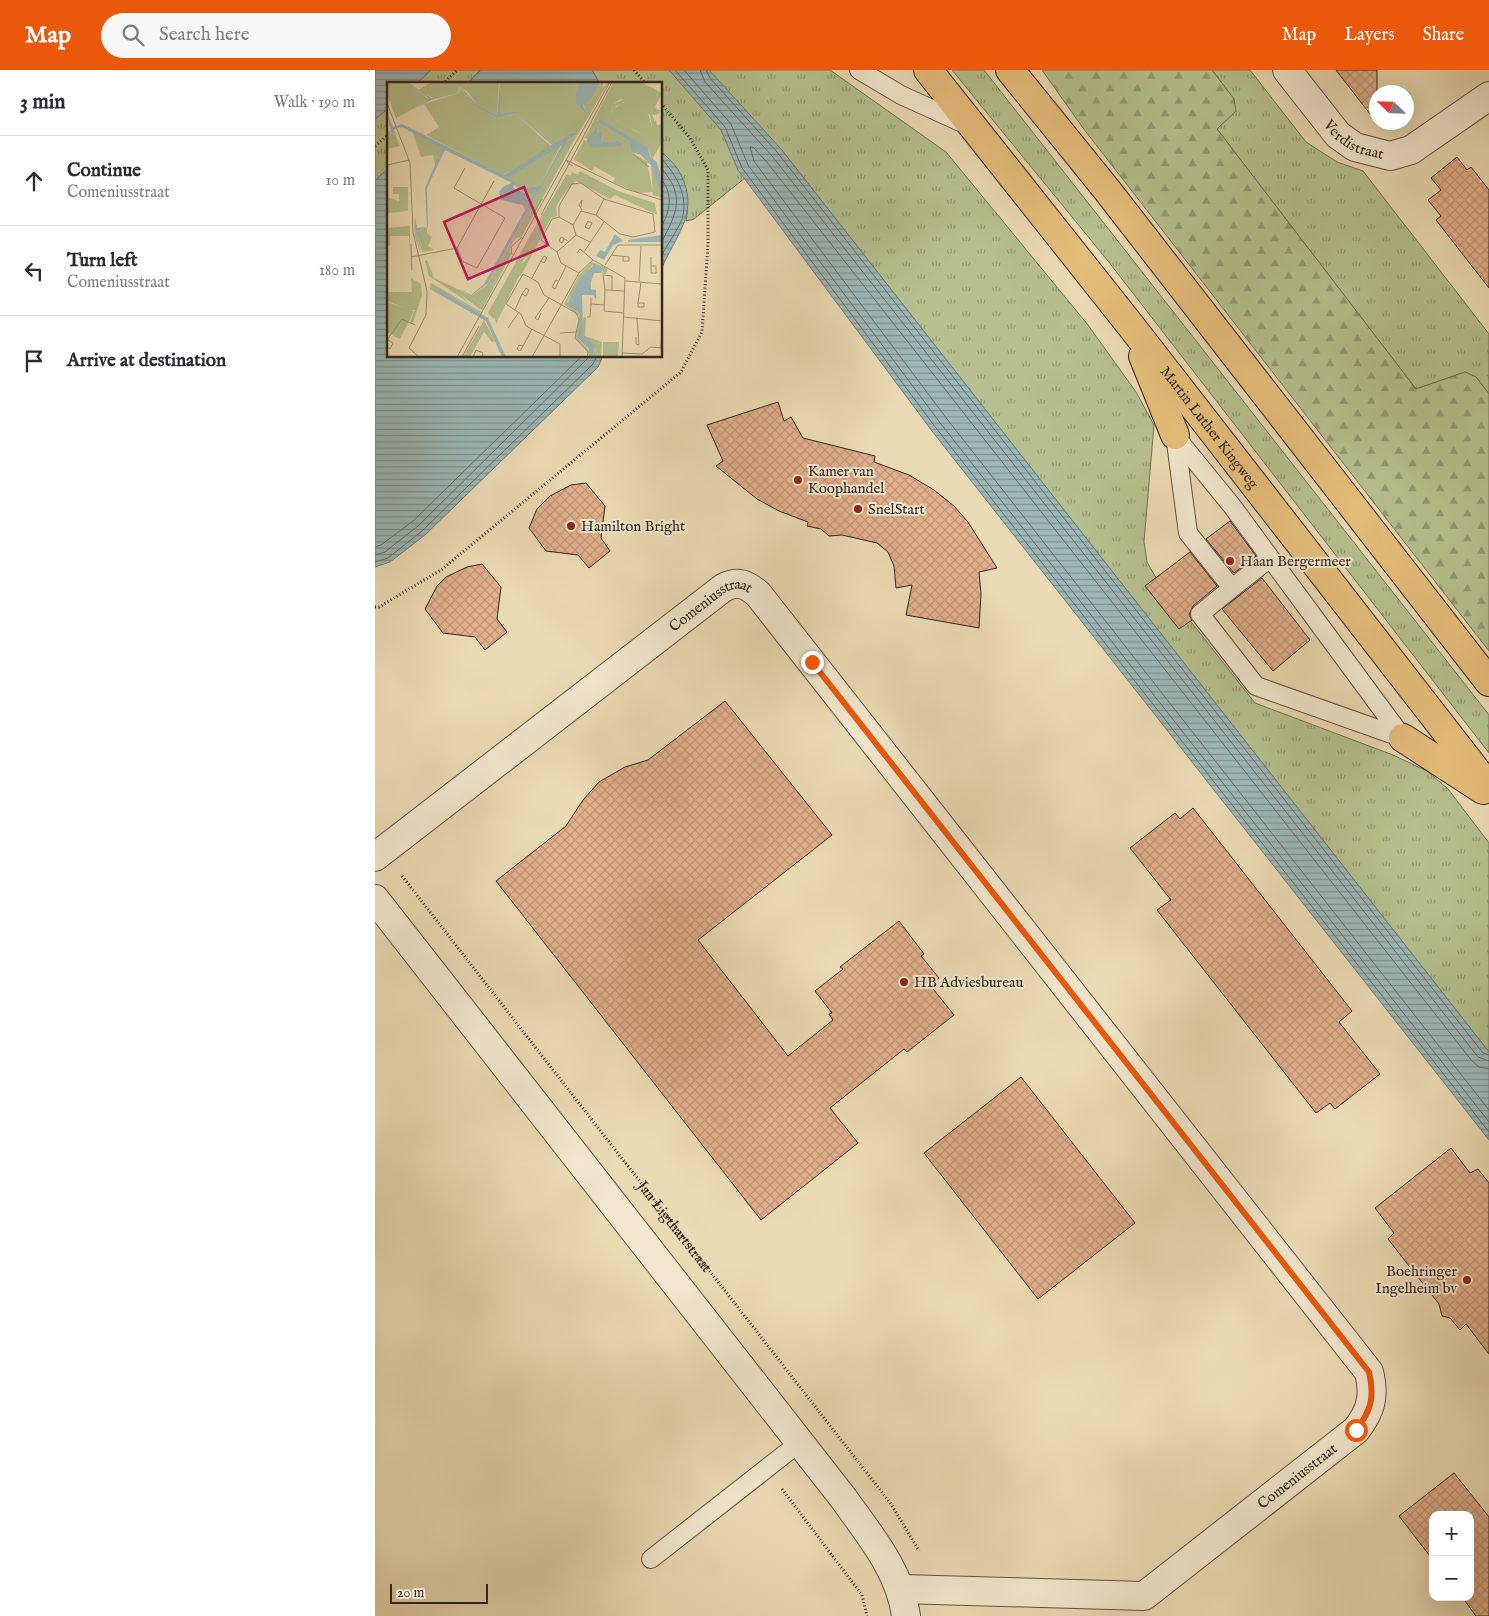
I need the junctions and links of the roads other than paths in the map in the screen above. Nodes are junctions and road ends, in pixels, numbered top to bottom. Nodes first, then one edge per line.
1 (859, 70) edge
2 (928, 70) edge
3 (1010, 70) edge
4 (1287, 70) edge
5 (1489, 96) edge
6 (974, 128) junction
7 (1131, 326) junction
8 (1175, 435) junction
9 (1270, 558) junction
10 (1232, 588) junction
11 (1489, 682) edge
12 (1403, 738) junction
13 (1489, 787) edge
14 (1489, 794) edge
15 (379, 854) edge
16 (375, 899) edge
17 (799, 1443) junction
18 (651, 1559) dead end
19 (901, 1589) junction
20 (906, 1616) edge

1 - 6 lane
2 - 6 highway, Martin Luther Kingweg
3 - 11 highway
4 - 5 street, Verdistraat
6 - 7 highway, Martin Luther Kingweg
7 - 8 highway
7 - 13 highway, Martin Luther Kingweg
8 - 9 lane
8 - 10 lane
9 - 10 lane
9 - 12 lane
10 - 12 lane
12 - 14 highway
15 - 19 street, Comeniusstraat
16 - 17 street
17 - 18 lane
17 - 19 street
19 - 20 street

